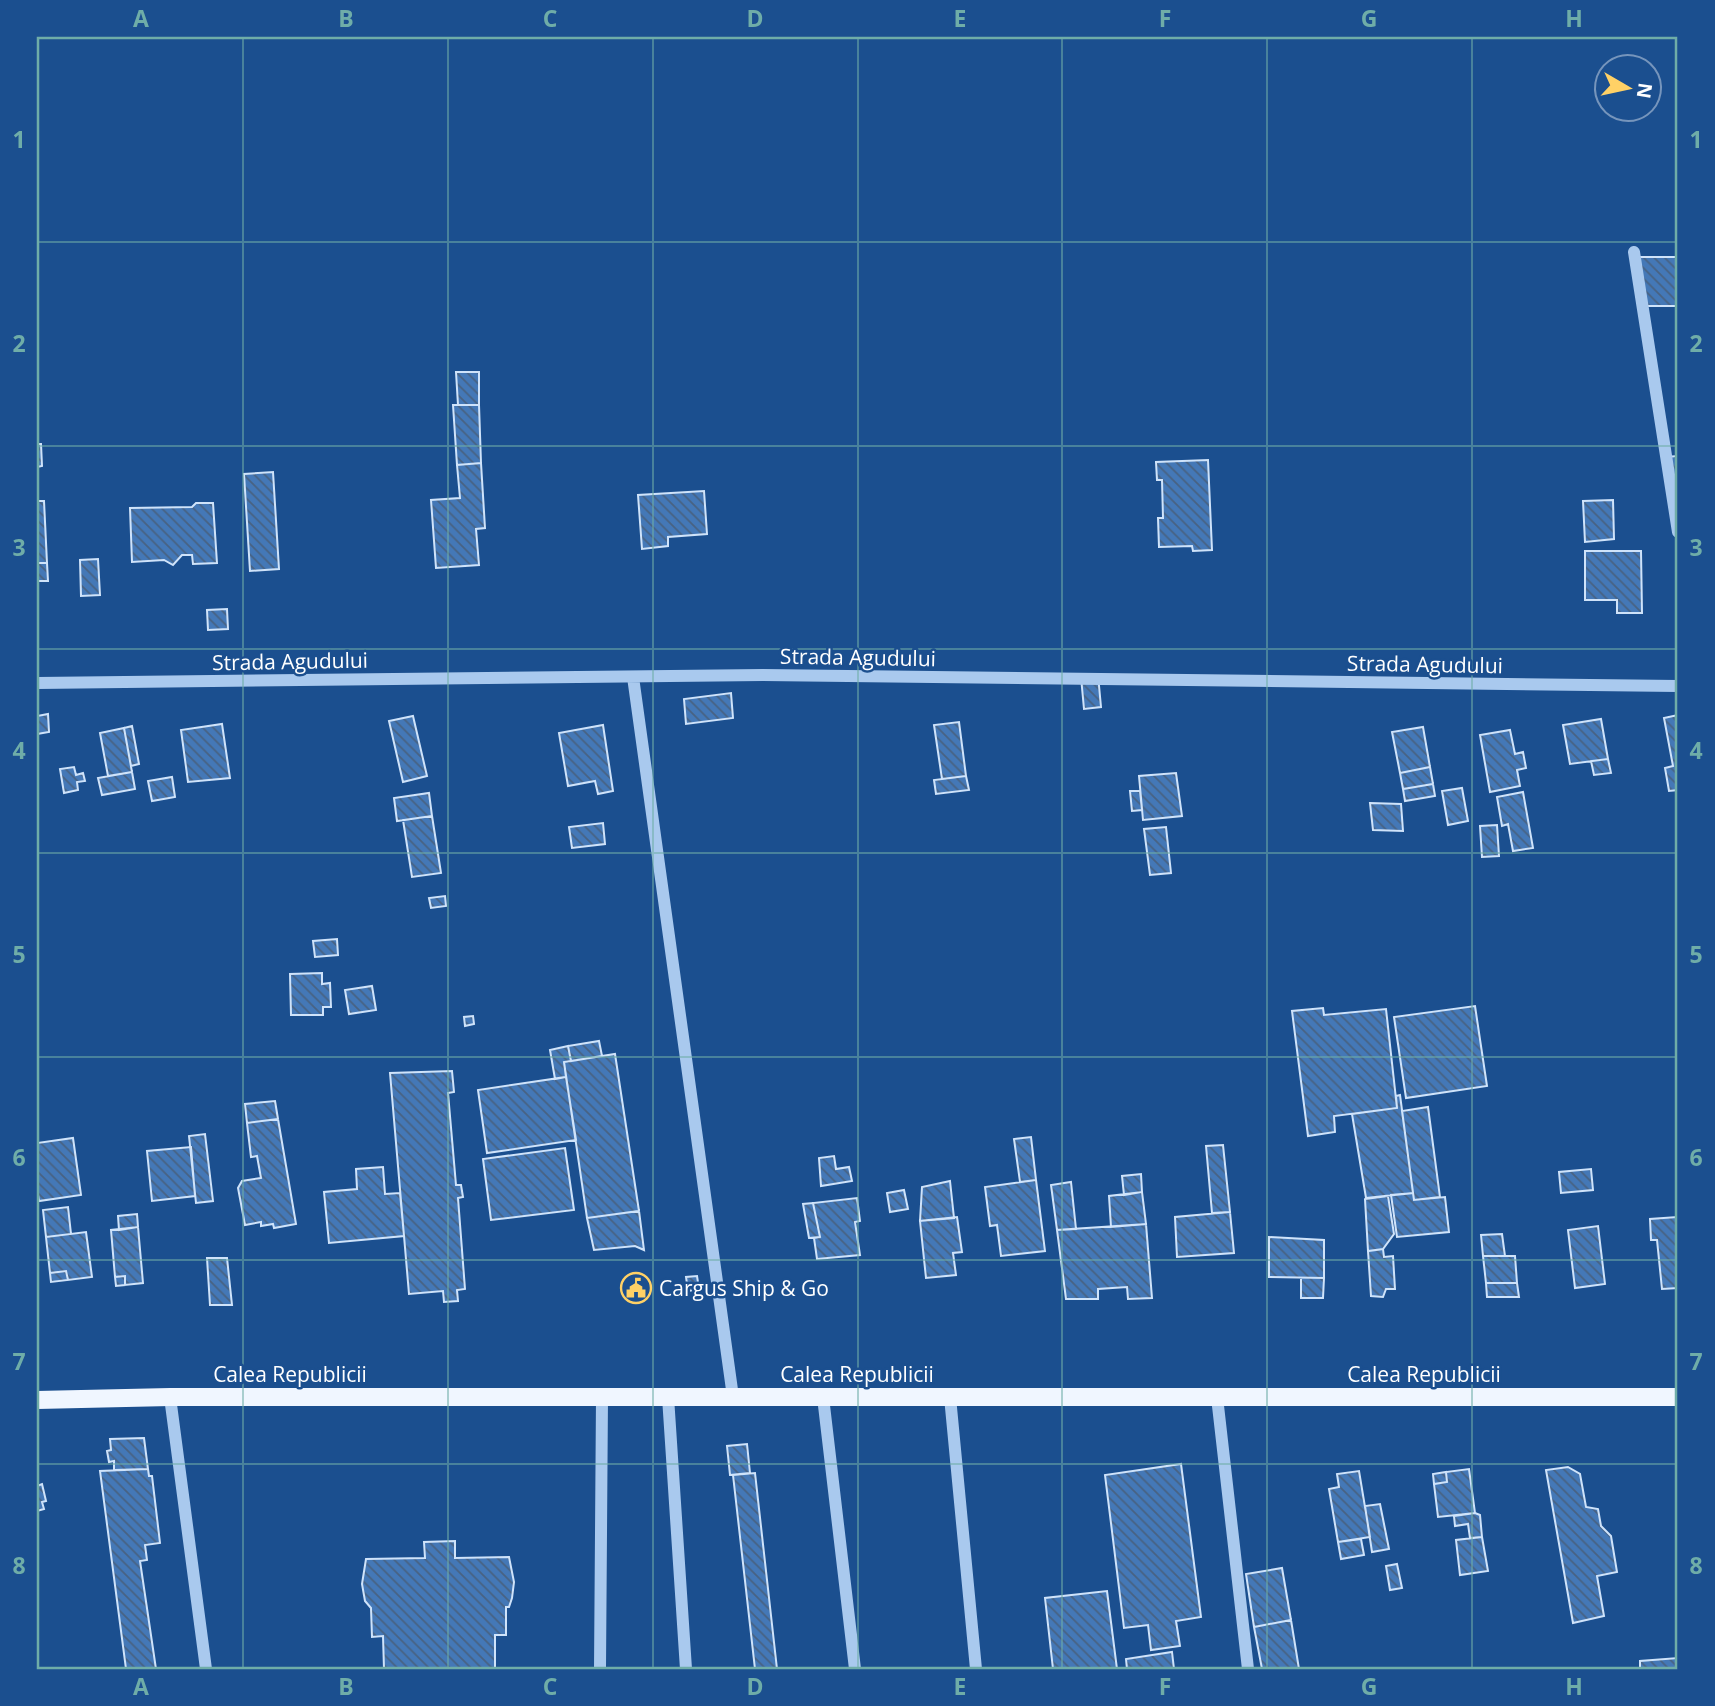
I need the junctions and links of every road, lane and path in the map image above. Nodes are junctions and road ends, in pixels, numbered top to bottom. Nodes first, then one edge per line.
1 (1634, 252) dead end
2 (1678, 531) edge
3 (633, 677) junction
4 (37, 683) edge
5 (1678, 686) edge
6 (170, 1397) junction
7 (602, 1397) junction
8 (668, 1397) junction
9 (733, 1397) junction
10 (823, 1397) junction
11 (950, 1397) junction
12 (1217, 1397) junction
13 (1678, 1397) edge
14 (37, 1399) edge
15 (206, 1669) edge
16 (600, 1669) edge
17 (686, 1669) edge
18 (855, 1669) edge
19 (976, 1669) edge
20 (1248, 1669) edge

1 - 2 street
3 - 4 street, Strada Agudului
3 - 5 street, Strada Agudului
3 - 9 street
6 - 7 main road, Calea Republicii
6 - 14 main road, Calea Republicii
6 - 15 street
7 - 8 main road, Calea Republicii
7 - 16 street
8 - 9 main road, Calea Republicii
8 - 17 street
9 - 10 main road, Calea Republicii
10 - 11 main road, Calea Republicii
10 - 18 street
11 - 12 main road, Calea Republicii
11 - 19 street
12 - 13 main road, Calea Republicii
12 - 20 street

